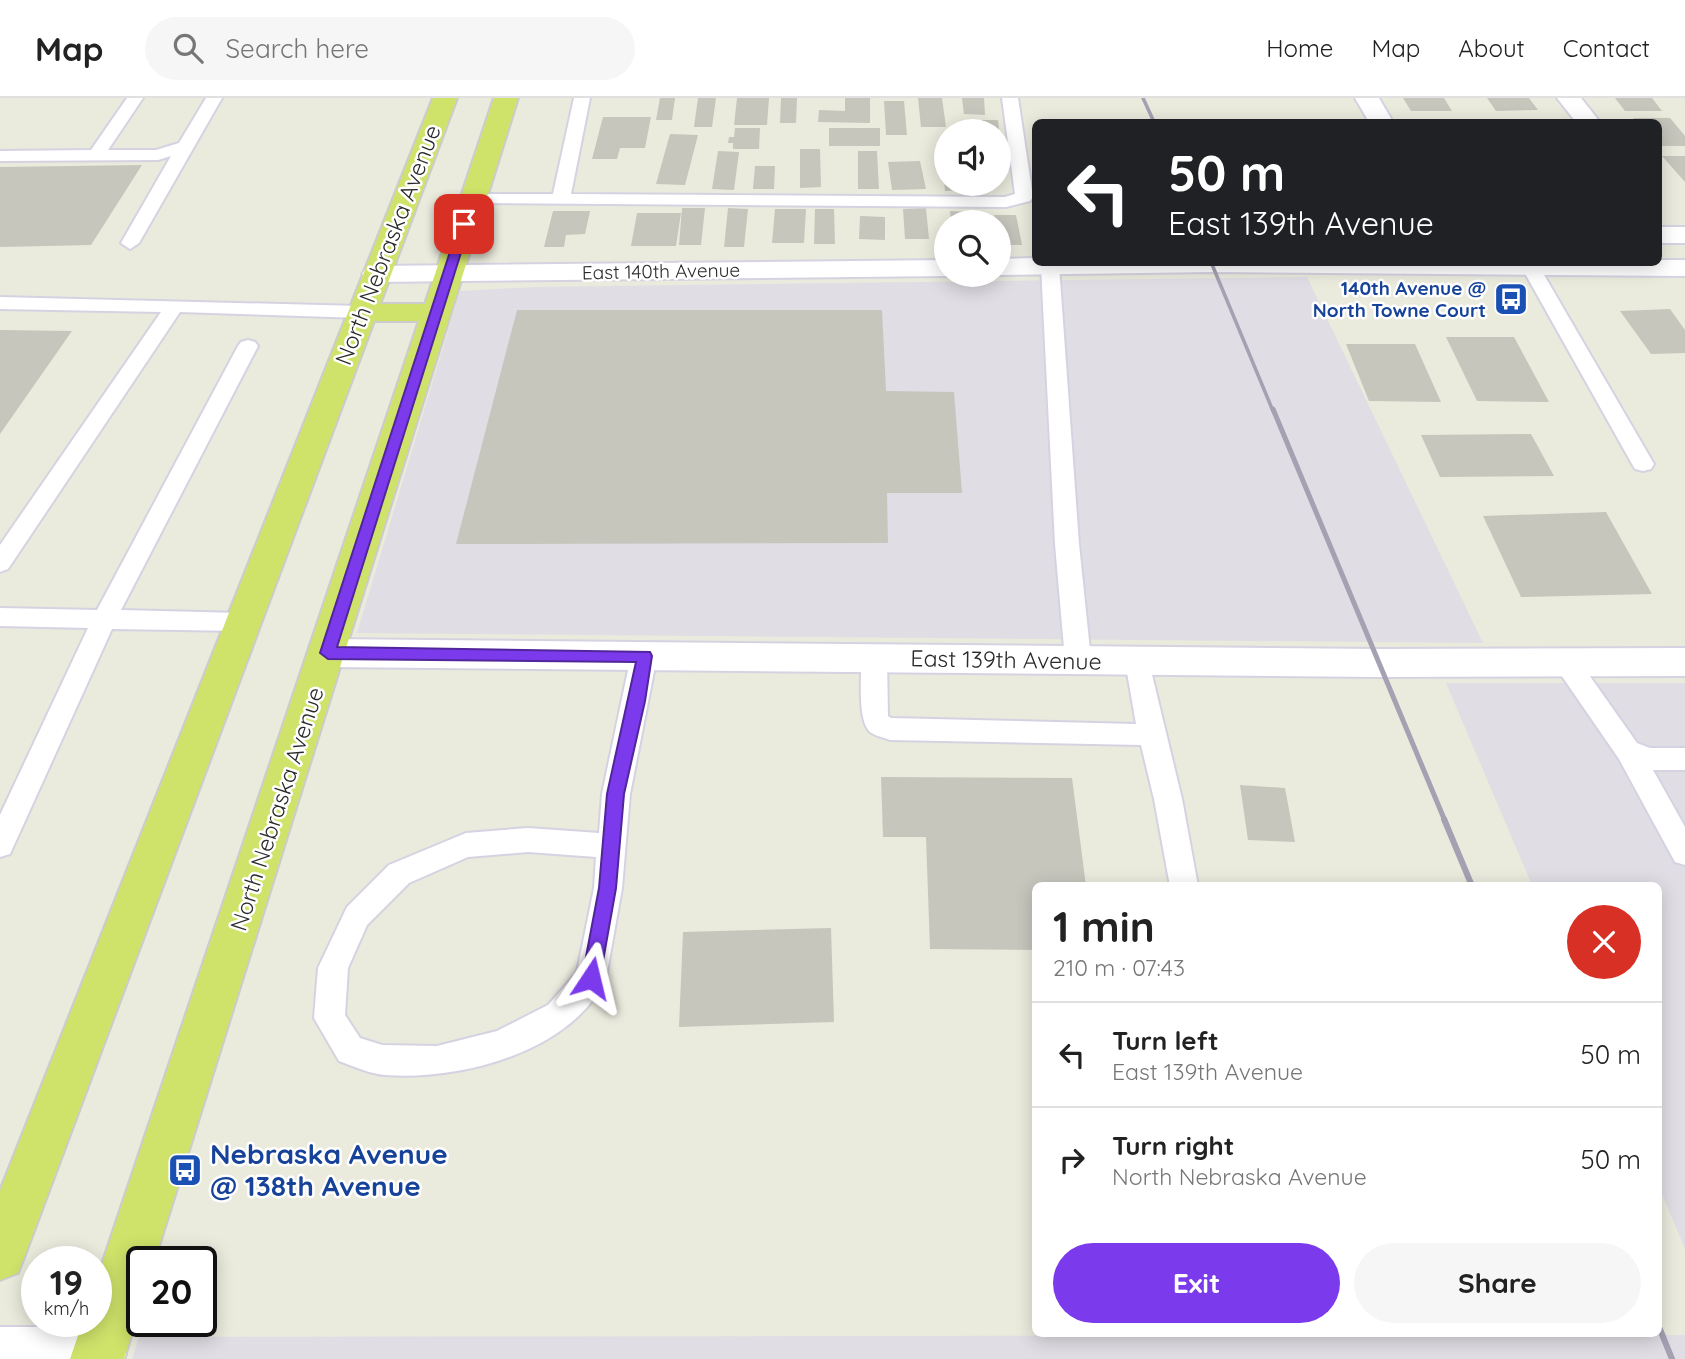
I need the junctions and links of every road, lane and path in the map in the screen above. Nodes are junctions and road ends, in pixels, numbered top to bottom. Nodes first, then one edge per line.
1 (135, 98) edge
2 (214, 98) edge
3 (445, 98) edge
4 (506, 98) edge
5 (582, 98) edge
6 (1010, 98) edge
7 (1367, 98) edge
8 (1569, 98) edge
9 (1379, 119) edge
10 (1586, 119) edge
11 (185, 146) junction
12 (96, 155) junction
13 (0, 156) edge
14 (472, 200) junction
15 (561, 200) junction
16 (130, 243) dead end
17 (1050, 266) joint
18 (1512, 266) edge
19 (1011, 267) edge
20 (934, 268) edge
21 (1531, 268) junction
22 (1685, 268) edge
23 (376, 274) junction
24 (448, 274) junction
25 (0, 303) edge
26 (174, 307) junction
27 (361, 312) junction
28 (436, 313) junction
29 (248, 346) dead end
30 (1643, 464) dead end
31 (0, 563) edge
32 (0, 617) edge
33 (104, 620) junction
34 (242, 622) junction
35 (328, 653) junction
36 (644, 656) junction
37 (874, 658) junction
38 (1077, 660) junction
39 (1138, 661) junction
40 (1566, 662) junction
41 (1685, 662) edge
42 (1151, 735) junction
43 (1628, 751) junction
44 (1685, 759) edge
45 (0, 845) edge
46 (611, 846) junction
47 (1685, 853) edge
48 (1183, 882) edge
49 (0, 1255) edge
50 (0, 1354) edge
51 (98, 1357) edge

1 - 12 lane
2 - 11 lane
3 - 23 main road, North Nebraska Avenue
4 - 14 main road, North Nebraska Avenue
5 - 15 lane
6 - 15 lane
7 - 9 street
8 - 10 street
11 - 12 lane
11 - 16 lane
12 - 13 lane
14 - 15 lane
14 - 24 main road, North Nebraska Avenue
17 - 19 street
17 - 38 lane
18 - 21 street
20 - 24 street, East 140th Avenue
21 - 22 street
21 - 30 lane
23 - 24 street, East 140th Avenue
23 - 27 main road, North Nebraska Avenue
24 - 28 main road, North Nebraska Avenue
25 - 26 lane
26 - 27 lane
26 - 31 lane
27 - 28 main road
27 - 34 main road, North Nebraska Avenue
28 - 35 main road, North Nebraska Avenue
29 - 33 lane
32 - 33 lane
33 - 34 lane
33 - 45 lane
34 - 49 main road, North Nebraska Avenue
35 - 36 street, East 139th Avenue
35 - 51 main road, North Nebraska Avenue
36 - 37 street, East 139th Avenue
36 - 46 lane
37 - 38 street, East 139th Avenue
37 - 42 lane
38 - 39 street, East 139th Avenue
39 - 40 street, East 139th Avenue
39 - 42 lane
40 - 41 street, East 139th Avenue
40 - 43 lane
42 - 48 lane
43 - 44 lane
43 - 47 lane
46 - 46 lane
50 - 51 street

